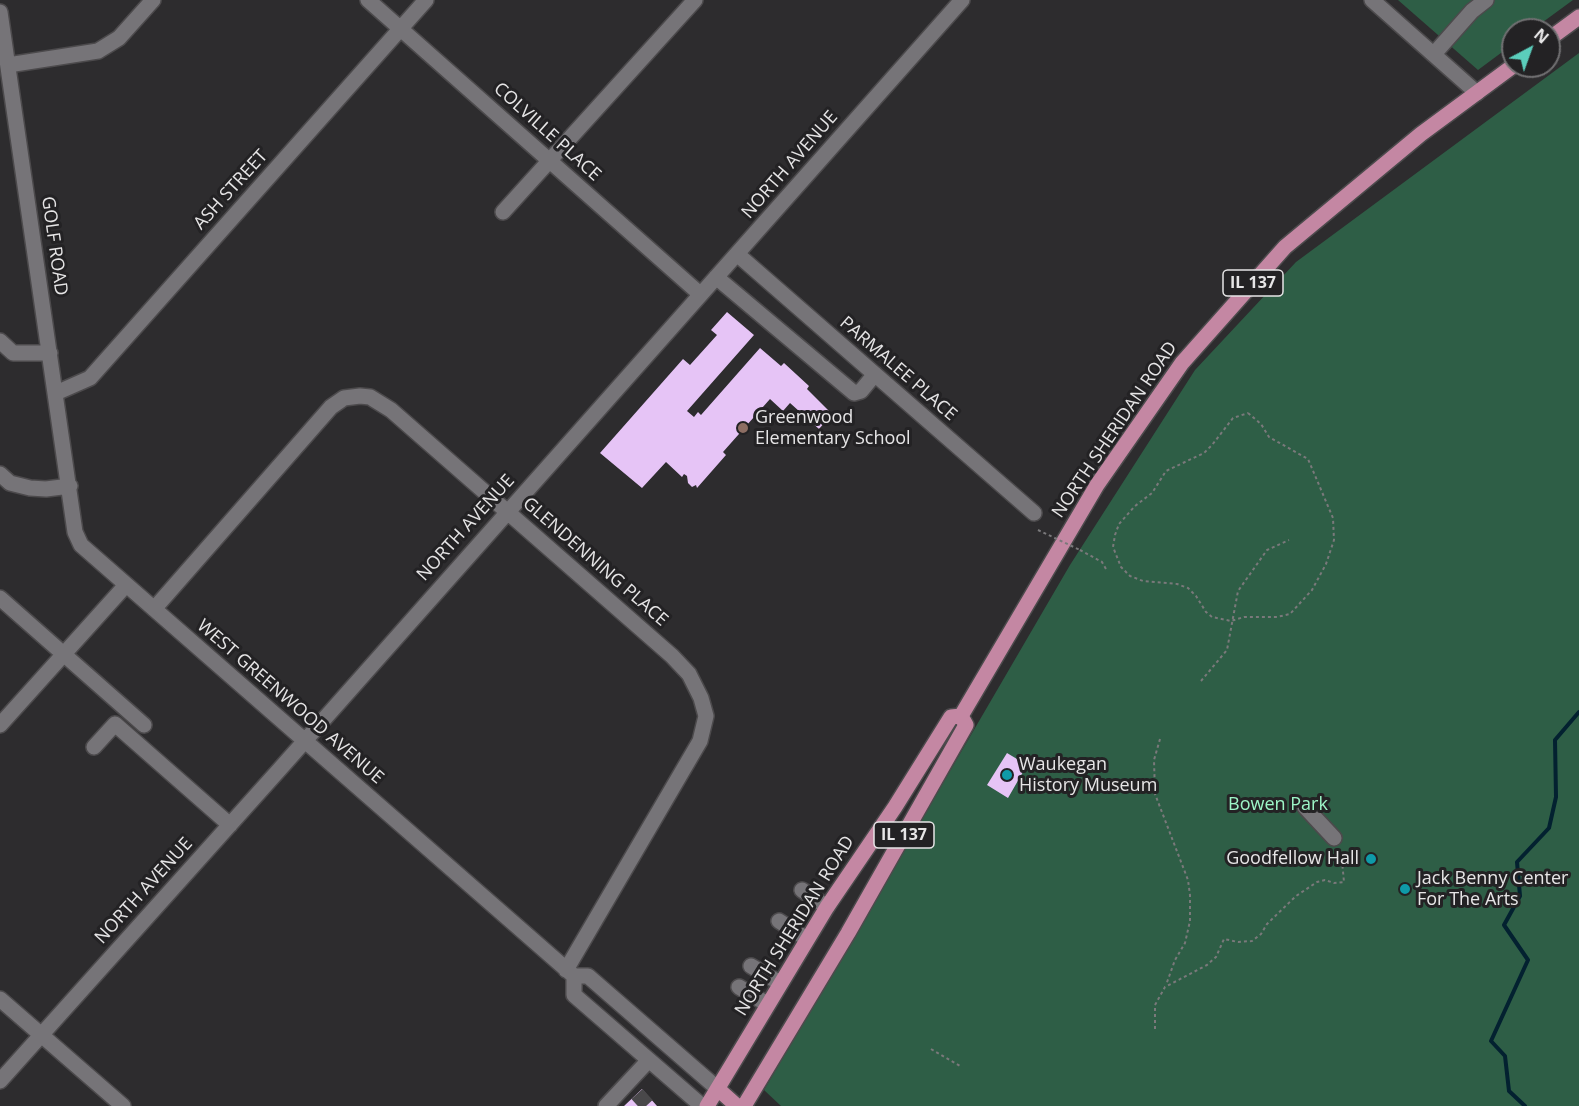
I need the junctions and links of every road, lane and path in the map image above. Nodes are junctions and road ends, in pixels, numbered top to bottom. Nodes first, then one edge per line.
1 (153, 0) edge
2 (368, 0) edge
3 (426, 0) edge
4 (695, 0) edge
5 (962, 0) edge
6 (1372, 0) edge
7 (1486, 0) edge
8 (0, 12) edge
9 (1579, 17) edge
10 (401, 28) junction
11 (1561, 30) edge
12 (1434, 54) junction
13 (8, 66) junction
14 (1501, 75) edge
15 (1477, 93) junction
16 (551, 161) junction
17 (503, 212) dead end
18 (737, 254) junction
19 (716, 277) junction
20 (700, 294) junction
21 (0, 341) edge
22 (50, 353) junction
23 (875, 374) junction
24 (56, 393) junction
25 (0, 474) edge
26 (70, 486) junction
27 (507, 511) junction
28 (1034, 513) dead end
29 (1038, 530) dead end
30 (1288, 540) dead end
31 (1106, 569) dead end
32 (126, 585) junction
33 (0, 598) edge
34 (154, 609) junction
35 (1231, 621) junction
36 (65, 654) junction
37 (1200, 681) dead end
38 (961, 716) junction
39 (144, 724) dead end
40 (0, 725) edge
41 (1160, 739) dead end
42 (304, 740) junction
43 (94, 747) dead end
44 (1305, 807) dead end
45 (230, 825) junction
46 (1334, 838) joint
47 (802, 890) dead end
48 (827, 907) junction
49 (779, 921) dead end
50 (807, 939) junction
51 (750, 966) dead end
52 (570, 973) junction
53 (780, 983) junction
54 (739, 987) dead end
55 (1165, 987) junction
56 (0, 999) edge
57 (767, 1004) junction
58 (1155, 1029) dead end
59 (41, 1035) junction
60 (931, 1049) dead end
61 (649, 1060) junction
62 (960, 1066) dead end
63 (0, 1081) edge
64 (718, 1089) junction
65 (614, 1103) edge
66 (123, 1106) edge
67 (702, 1106) edge
68 (707, 1106) edge
69 (737, 1106) edge
70 (744, 1106) edge

1 - 13 street
2 - 10 street, COLVILLE PLACE
3 - 10 street, ASH STREET
4 - 16 street
5 - 18 street, NORTH AVENUE
6 - 12 street
7 - 12 street
8 - 13 street, GOLF ROAD
9 - 11 main road
10 - 16 street, COLVILLE PLACE
10 - 24 street, ASH STREET
12 - 15 street
13 - 22 street, GOLF ROAD
14 - 15 main road, NORTH SHERIDAN ROAD / IL 137
15 - 38 main road, NORTH SHERIDAN ROAD / IL 137
16 - 17 street
16 - 20 street, COLVILLE PLACE
18 - 19 street, NORTH AVENUE
18 - 23 street, PARMALEE PLACE
19 - 20 street, NORTH AVENUE
19 - 23 street
20 - 27 street, NORTH AVENUE
21 - 22 street
22 - 24 street, GOLF ROAD
23 - 28 street, PARMALEE PLACE
24 - 26 street, GOLF ROAD
25 - 26 street
26 - 32 street, WEST GREENWOOD AVENUE
27 - 34 street, GLENDENNING PLACE
27 - 42 street, NORTH AVENUE
27 - 52 street, GLENDENNING PLACE
29 - 31 path, bridge
30 - 35 path
32 - 34 street, WEST GREENWOOD AVENUE
32 - 36 street
33 - 36 street
34 - 42 street, WEST GREENWOOD AVENUE
35 - 35 path
35 - 37 path
36 - 39 street
36 - 40 street
38 - 48 main road, NORTH SHERIDAN ROAD / IL 137
38 - 70 main road, NORTH SHERIDAN ROAD / IL 137
41 - 55 path
42 - 45 street, NORTH AVENUE
42 - 52 street, WEST GREENWOOD AVENUE
43 - 45 street
44 - 46 street
45 - 59 street, NORTH AVENUE
46 - 55 path
47 - 48 street
48 - 50 main road, NORTH SHERIDAN ROAD / IL 137
49 - 50 street
50 - 53 main road, NORTH SHERIDAN ROAD / IL 137
51 - 53 street
52 - 61 street
52 - 64 street, WEST GREENWOOD AVENUE
53 - 57 main road, NORTH SHERIDAN ROAD / IL 137
54 - 57 street
55 - 58 path
56 - 59 street
57 - 64 main road, NORTH SHERIDAN ROAD / IL 137
59 - 63 street, NORTH AVENUE
59 - 66 street
60 - 62 path
61 - 65 street
61 - 67 street
64 - 68 main road, NORTH SHERIDAN ROAD / IL 137
64 - 69 main road

